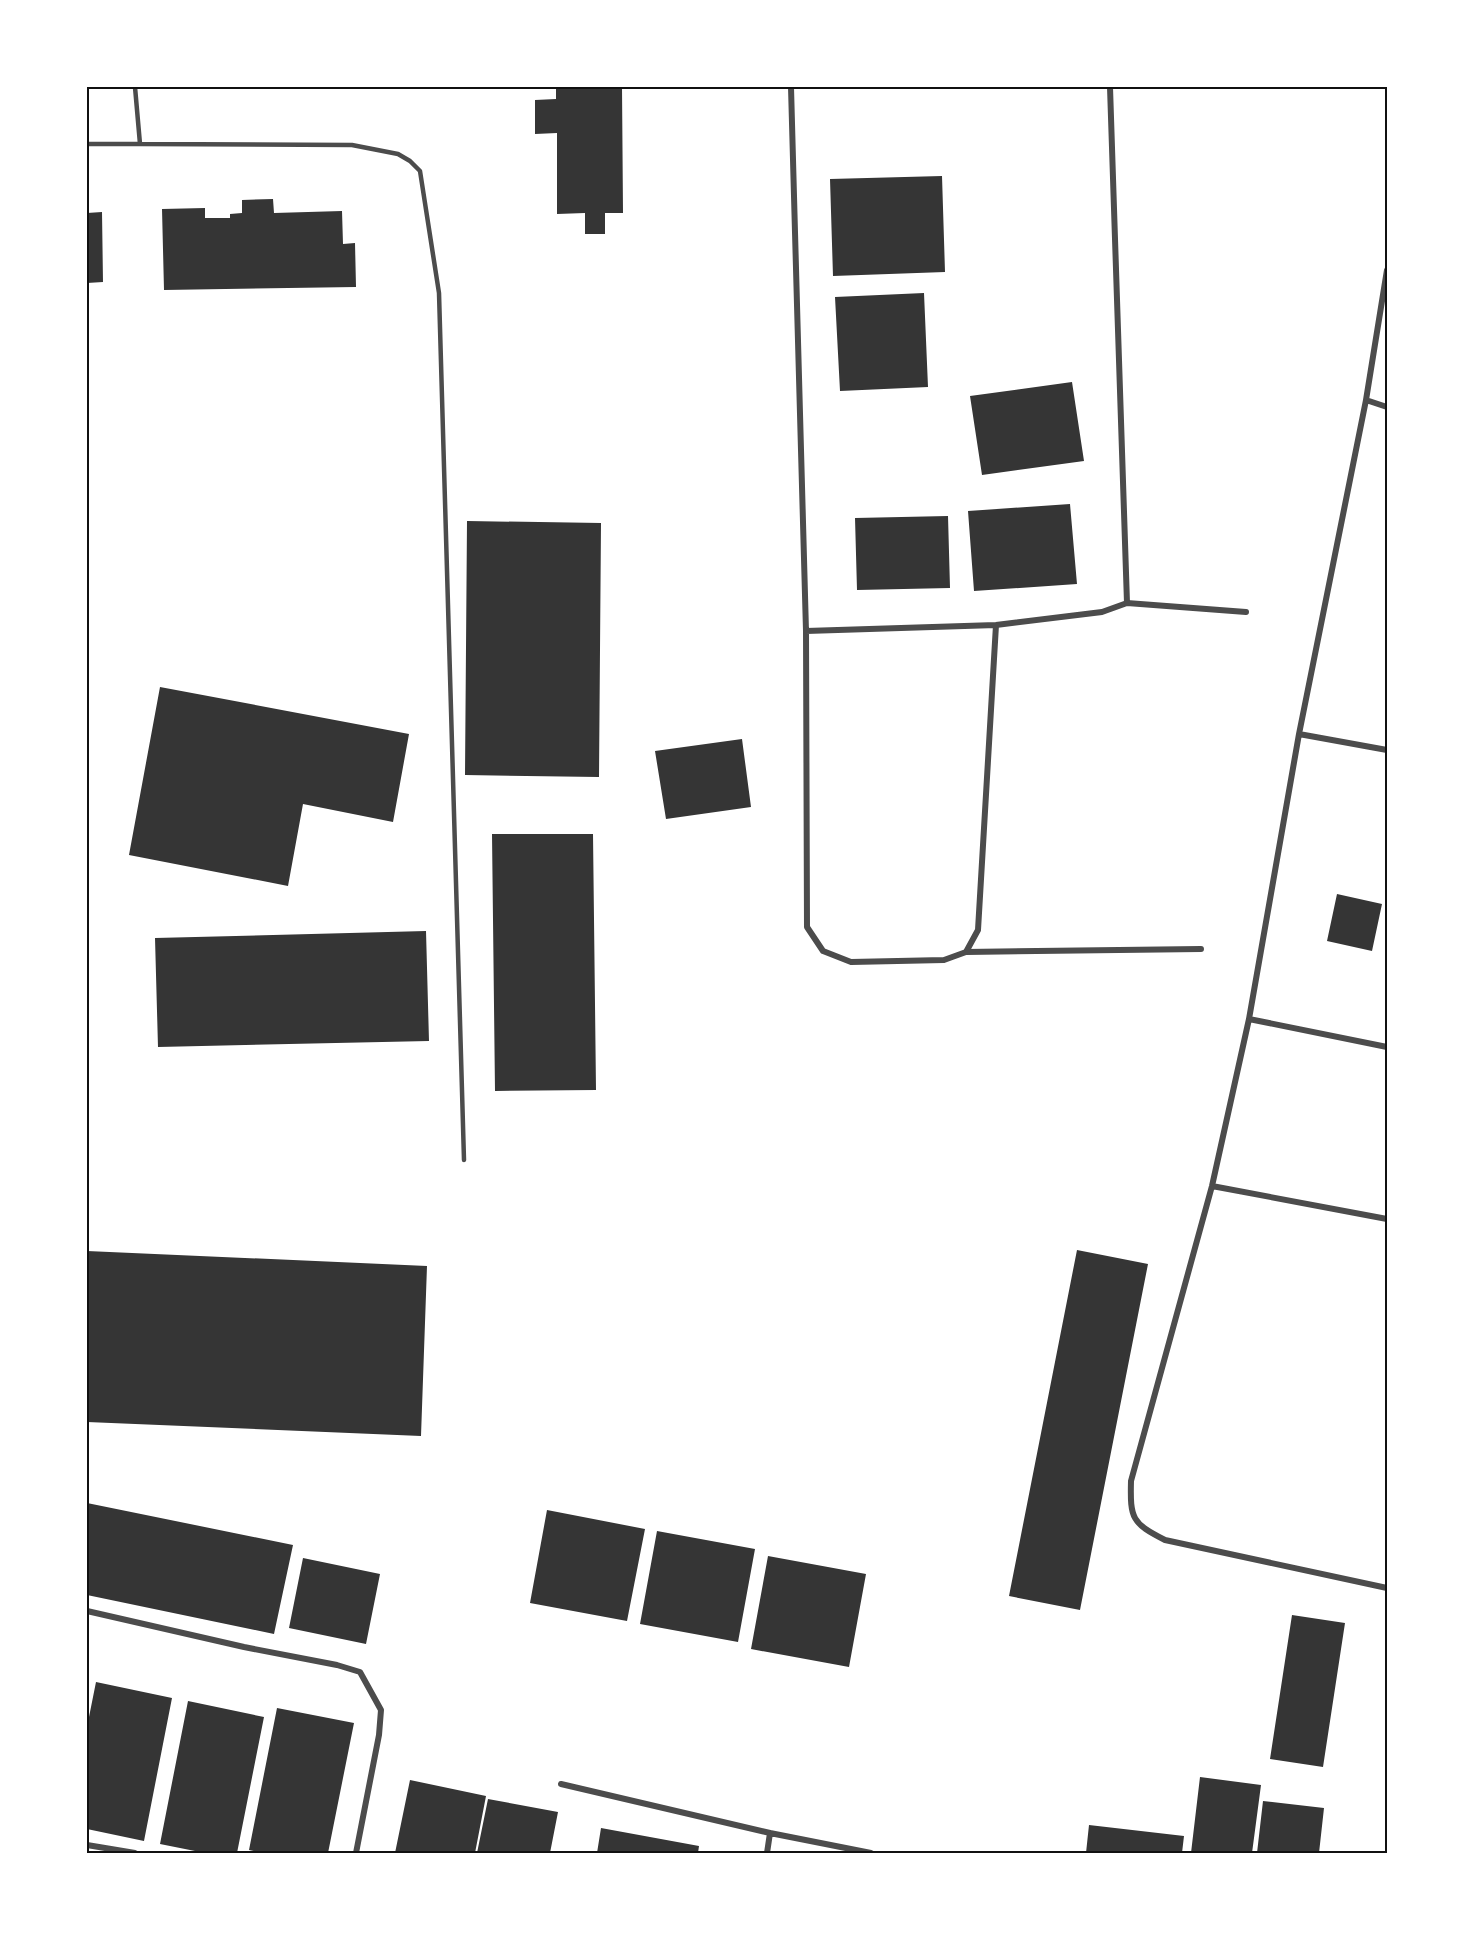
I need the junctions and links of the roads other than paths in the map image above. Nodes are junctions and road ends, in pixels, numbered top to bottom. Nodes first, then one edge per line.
1 (135, 87) edge
2 (791, 87) edge
3 (1110, 87) edge
4 (87, 144) edge
5 (140, 144) junction
6 (1387, 270) edge
7 (1366, 400) junction
8 (1387, 407) edge
9 (1127, 603) junction
10 (1246, 612) dead end
11 (996, 625) junction
12 (806, 632) junction
13 (1299, 734) junction
14 (1387, 750) edge
15 (1201, 949) dead end
16 (966, 952) junction
17 (1249, 1019) junction
18 (1387, 1047) edge
19 (464, 1160) dead end
20 (1212, 1186) junction
21 (1387, 1219) edge
22 (1387, 1588) edge
23 (87, 1611) edge
24 (561, 1784) dead end
25 (770, 1833) junction
26 (87, 1845) edge
27 (135, 1853) edge
28 (356, 1853) edge
29 (767, 1853) edge
30 (871, 1853) edge

1 - 5 lane
2 - 12 street
3 - 9 street
4 - 5 lane
5 - 19 lane
6 - 7 street
7 - 8 street
7 - 13 street
9 - 10 street
9 - 11 street
11 - 12 street
11 - 16 street
12 - 16 street
13 - 14 street
13 - 17 street
15 - 16 street
17 - 18 street
17 - 20 street
20 - 21 street
20 - 22 street
23 - 28 street
24 - 25 street
25 - 29 street
25 - 30 street
26 - 27 street

